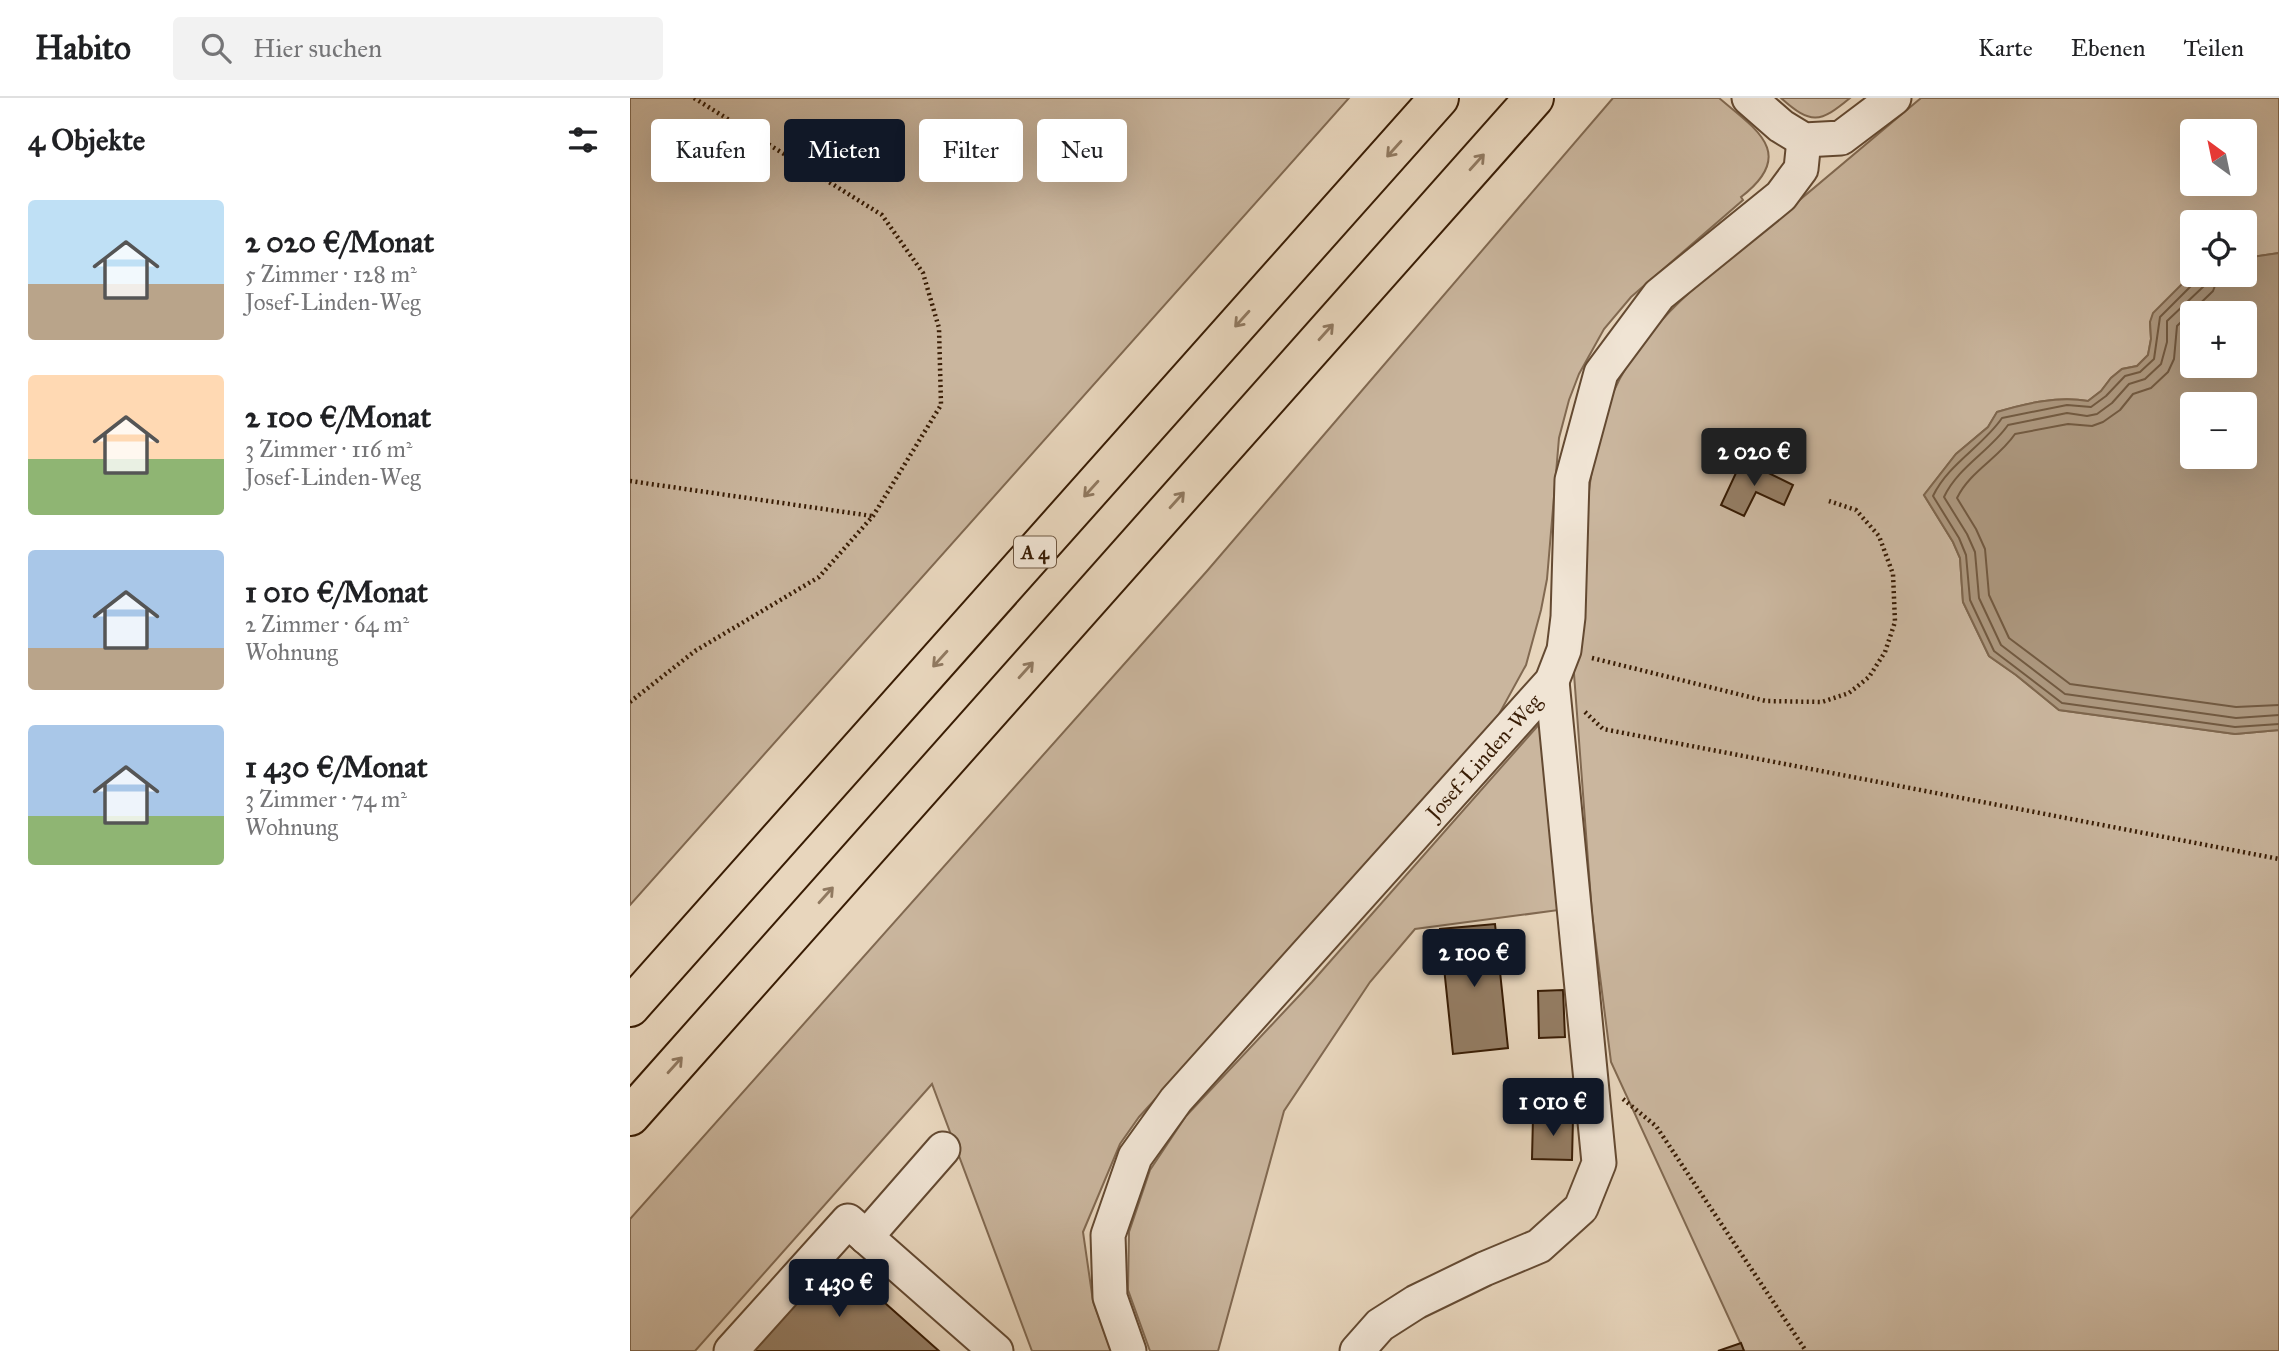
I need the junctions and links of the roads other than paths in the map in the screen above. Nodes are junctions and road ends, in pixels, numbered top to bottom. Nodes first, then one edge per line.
1 (1439, 98) edge
2 (1534, 98) edge
3 (1749, 98) edge
4 (1895, 98) edge
5 (1804, 139) junction
6 (1552, 681) junction
7 (630, 1007) edge
8 (630, 1116) edge
9 (943, 1149) dead end
10 (866, 1237) junction
11 (731, 1351) edge
12 (996, 1351) edge
13 (1129, 1351) edge
14 (1357, 1351) edge

1 -> 7 highway, A 4
8 -> 2 highway
3 - 5 street
4 - 5 street
5 - 6 street, Josef-Linden-Weg
6 - 13 street, Josef-Linden-Weg
6 - 14 street
9 - 10 street
10 - 11 street
10 - 12 street

